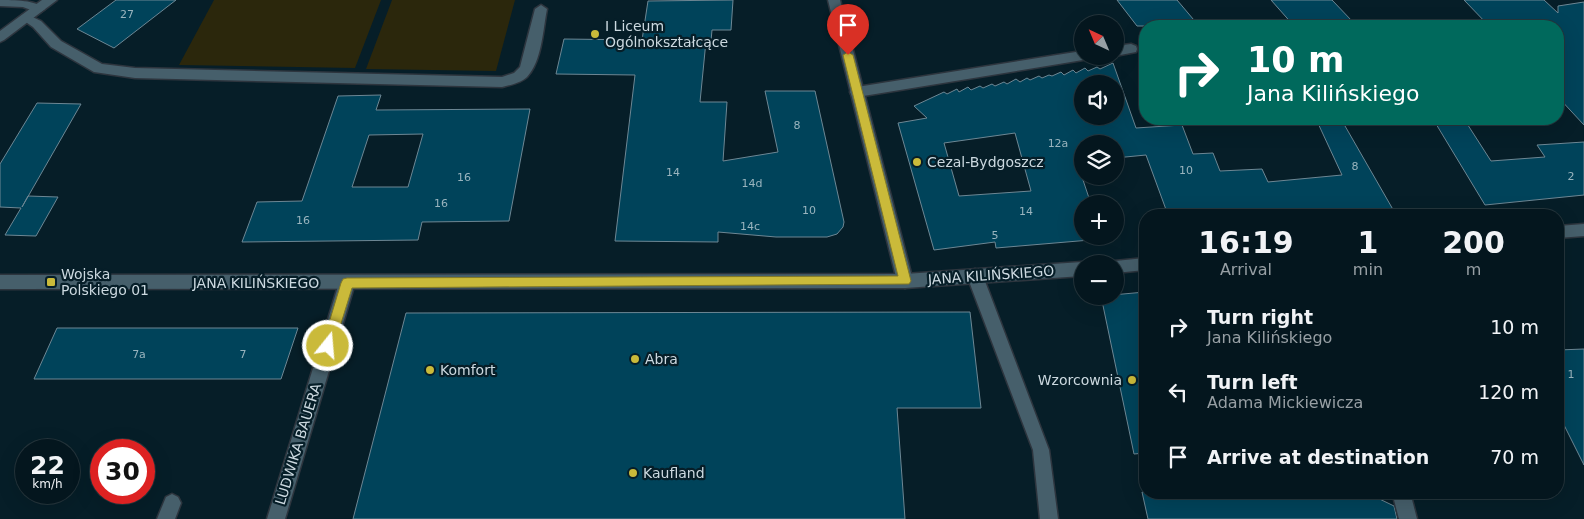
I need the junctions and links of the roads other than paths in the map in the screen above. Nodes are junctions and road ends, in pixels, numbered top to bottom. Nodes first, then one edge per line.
1 (51, 0) edge
2 (834, 0) edge
3 (0, 2) edge
4 (39, 9) junction
5 (541, 9) dead end
6 (26, 18) junction
7 (0, 37) edge
8 (1131, 49) dead end
9 (1124, 50) edge
10 (1074, 58) edge
11 (858, 92) junction
12 (1584, 230) edge
13 (1564, 232) edge
14 (1139, 265) edge
15 (1124, 266) edge
16 (1074, 270) edge
17 (975, 276) junction
18 (905, 281) junction
19 (0, 282) edge
20 (347, 283) junction
21 (1403, 499) edge
22 (276, 519) edge
23 (1049, 519) edge
24 (1408, 519) edge

1 - 4 street
2 - 11 street
3 - 4 street
4 - 6 street
5 - 6 street
6 - 7 street
8 - 9 street
10 - 11 street
11 - 18 street
12 - 13 street
14 - 15 street
16 - 17 street, JANA KILIŃSKIEGO
17 - 18 street, JANA KILIŃSKIEGO
17 - 23 street
18 - 20 street, JANA KILIŃSKIEGO
19 - 20 street, JANA KILIŃSKIEGO
20 - 22 street, LUDWIKA BAUERA
21 - 24 street

